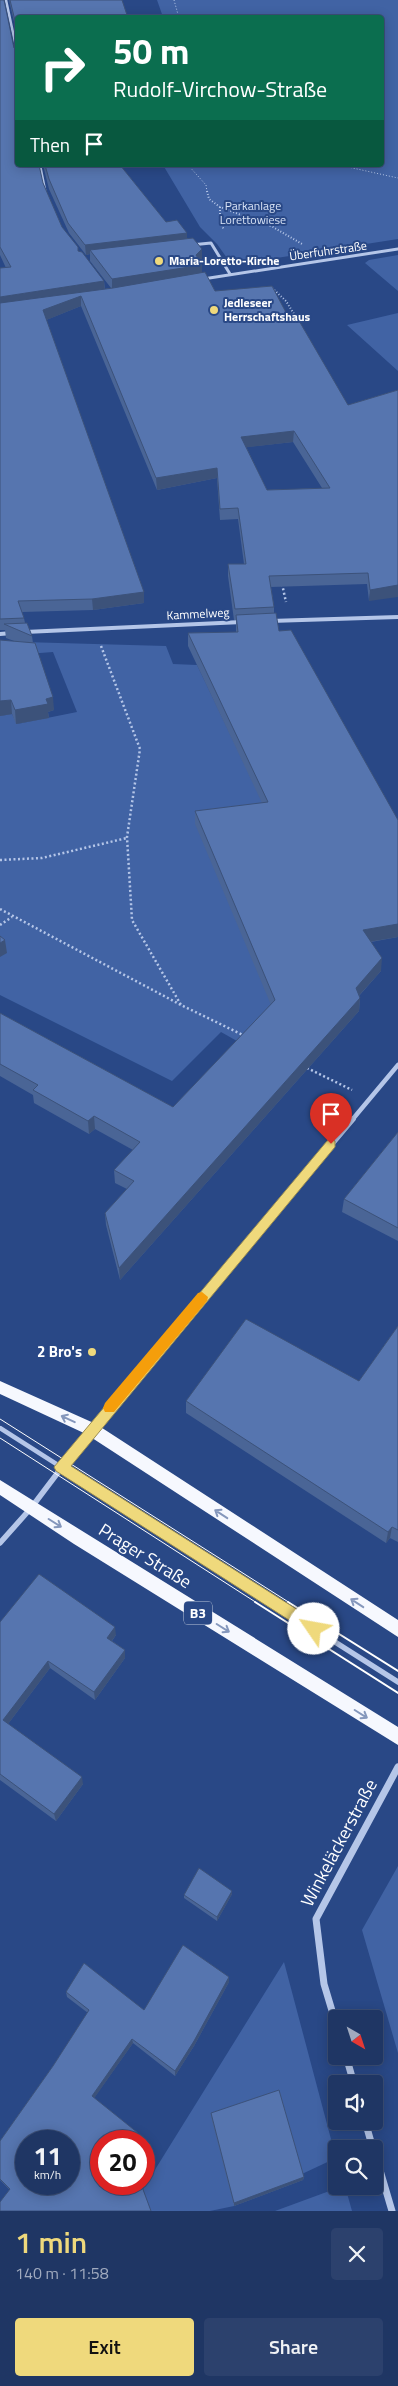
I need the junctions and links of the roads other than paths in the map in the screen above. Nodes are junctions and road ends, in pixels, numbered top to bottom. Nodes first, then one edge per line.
1 (6, 0) edge
2 (15, 42) edge
3 (40, 167) edge
4 (45, 191) edge
5 (185, 246) edge
6 (398, 249) edge
7 (230, 274) junction
8 (195, 280) edge
9 (398, 617) edge
10 (262, 621) edge
11 (244, 622) edge
12 (0, 634) edge
13 (398, 1065) edge
14 (0, 1387) edge
15 (0, 1428) edge
16 (91, 1430) junction
17 (61, 1467) junction
18 (0, 1487) edge
19 (30, 1508) junction
20 (0, 1543) edge
21 (398, 1629) edge
22 (398, 1682) edge
23 (398, 1737) edge
24 (398, 1767) edge
25 (332, 2010) edge
26 (383, 2180) edge
27 (392, 2211) edge

1 - 2 street
3 - 4 street
5 - 7 street
6 - 7 street, Überfuhrstraße
7 - 8 street, Überfuhrstraße
9 - 10 street
11 - 12 street, Kammelweg
13 - 16 street
16 -> 14 main road
15 - 17 lane
16 - 17 street
21 -> 16 main road
17 - 19 street
17 - 22 lane
18 - 19 main road, Prager Straße / B3
19 - 20 street
19 -> 23 main road, Prager Straße / B3
24 - 25 street, Winkeläckerstraße
26 - 27 street

